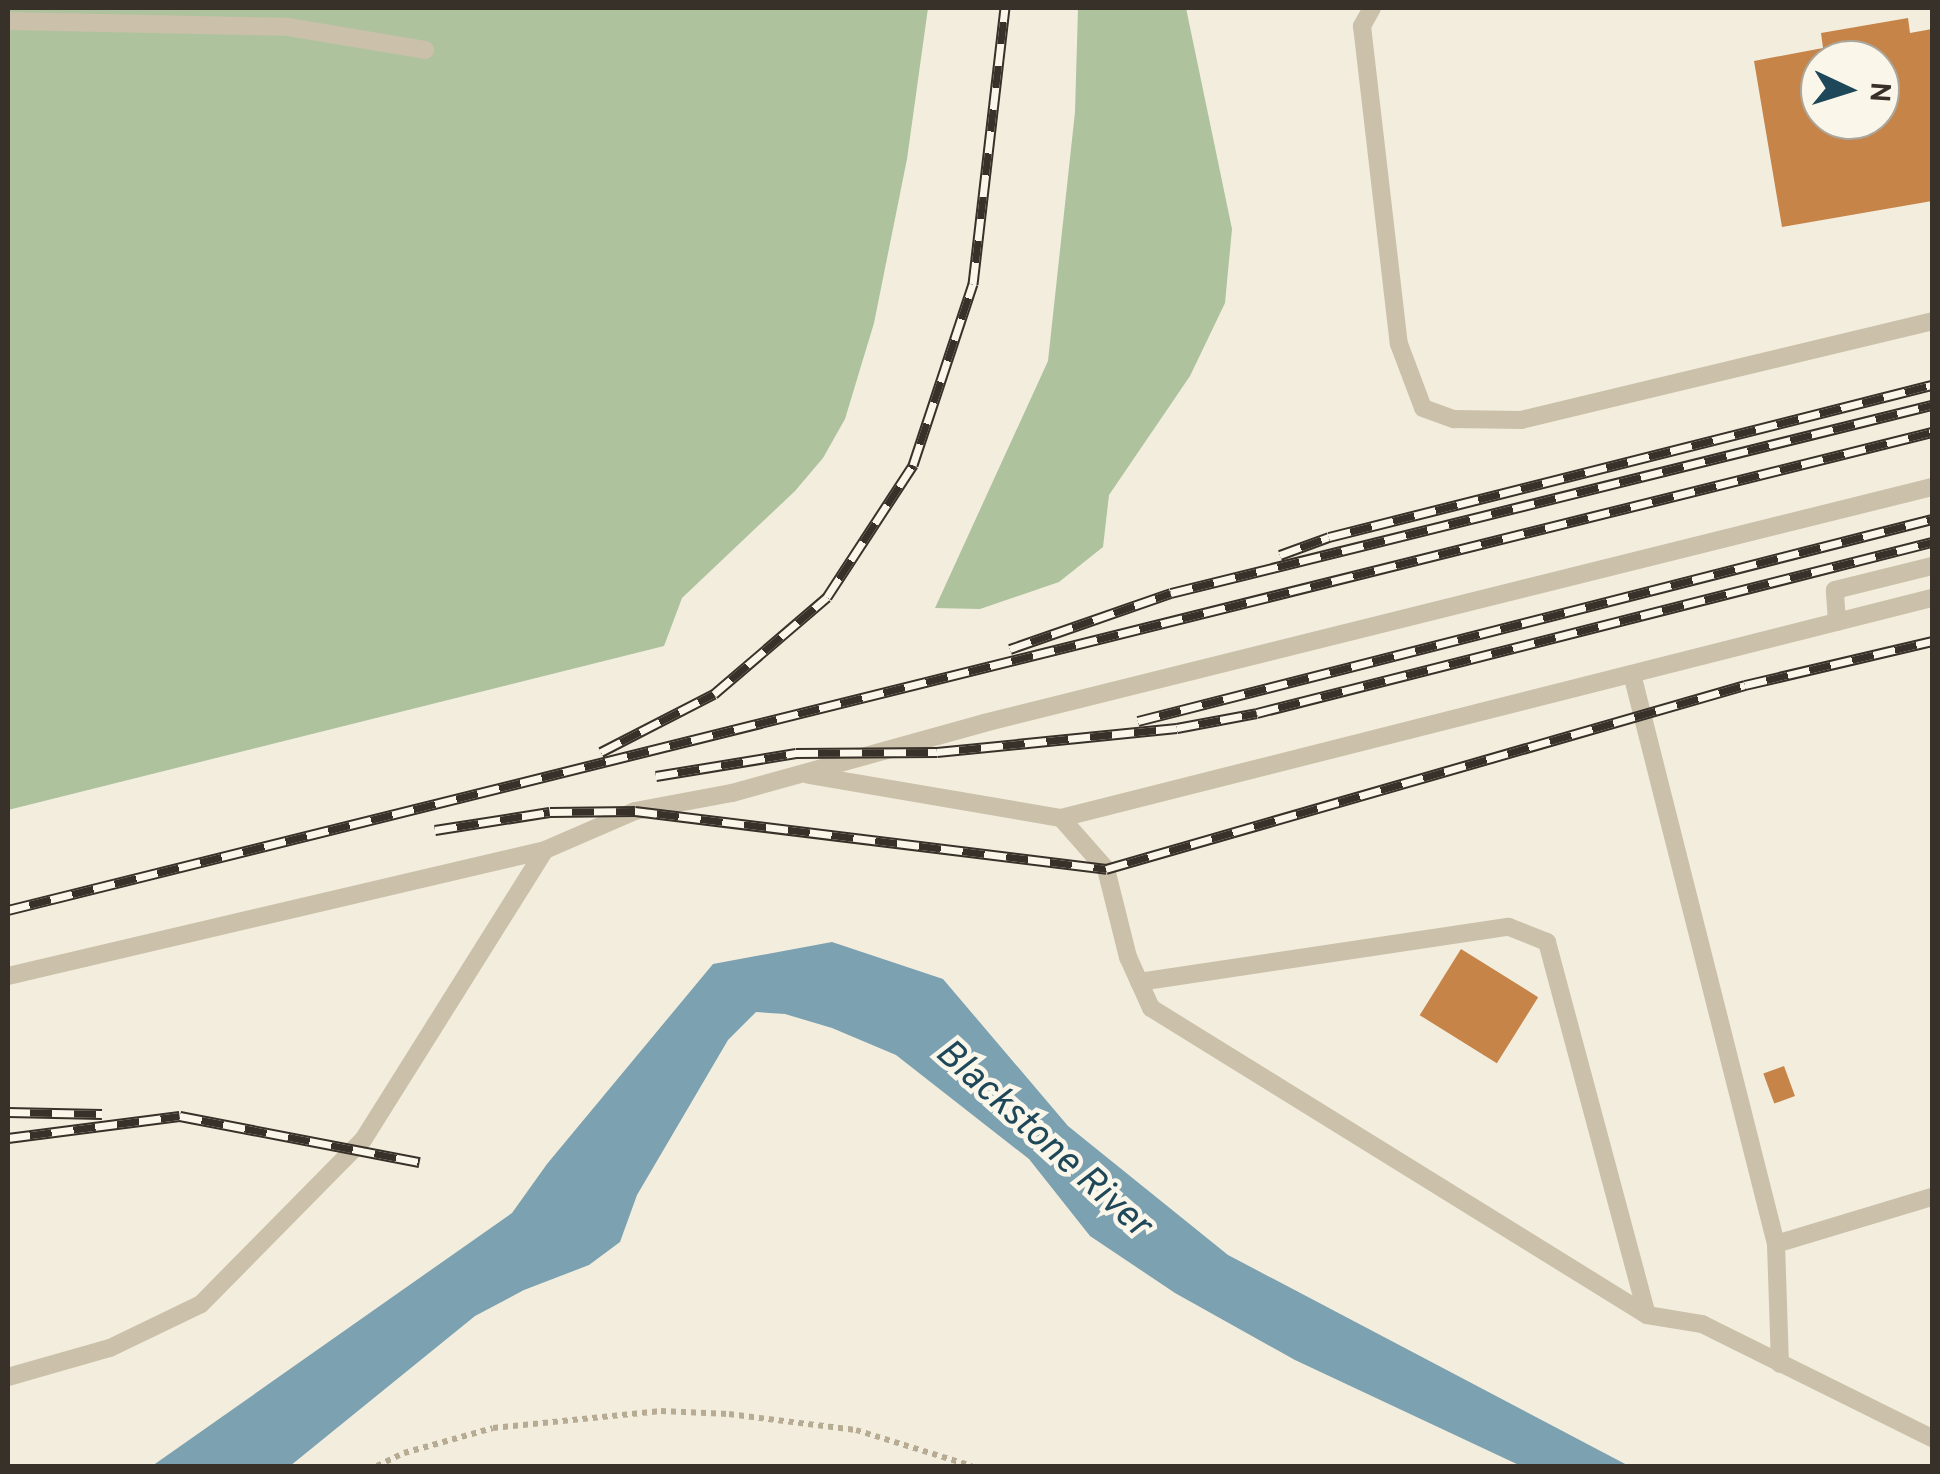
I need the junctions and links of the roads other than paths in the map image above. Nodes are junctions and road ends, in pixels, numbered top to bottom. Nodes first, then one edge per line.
1 (1372, 8) edge
2 (8, 21) edge
3 (425, 50) dead end
4 (1932, 321) edge
5 (1932, 487) edge
6 (1932, 566) edge
7 (1932, 598) edge
8 (1837, 622) junction
9 (1632, 674) junction
10 (804, 774) junction
11 (1061, 818) junction
12 (545, 850) junction
13 (8, 976) edge
14 (1140, 982) junction
15 (1932, 1197) edge
16 (1776, 1244) junction
17 (1647, 1315) junction
18 (1780, 1364) junction
19 (8, 1376) edge
20 (1932, 1438) edge

1 - 4 lane
2 - 3 lane
5 - 10 lane
6 - 8 lane
7 - 8 lane
8 - 9 lane
9 - 11 lane
9 - 16 lane
10 - 11 lane
10 - 12 lane
11 - 14 lane
12 - 13 lane
12 - 19 lane
14 - 17 lane
14 - 17 lane
15 - 16 lane
16 - 18 lane
17 - 18 lane
18 - 20 lane

